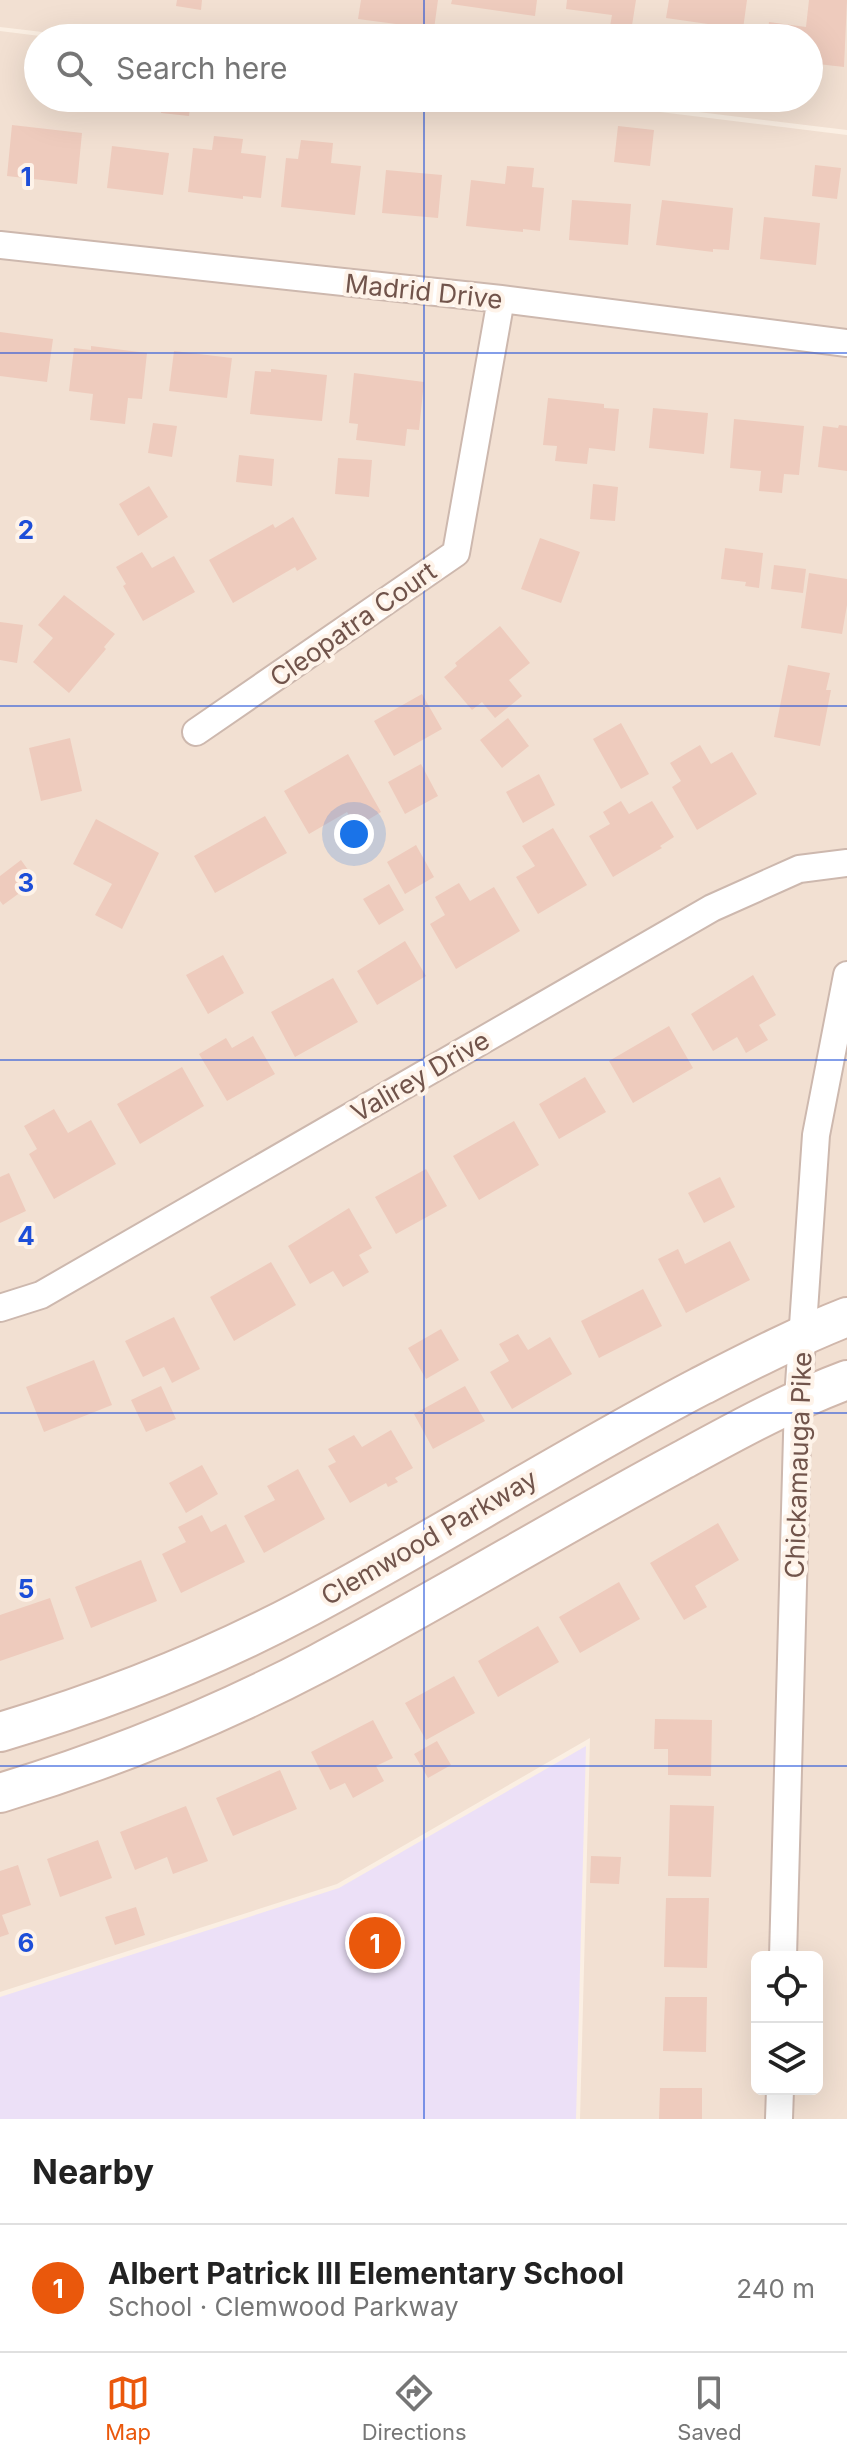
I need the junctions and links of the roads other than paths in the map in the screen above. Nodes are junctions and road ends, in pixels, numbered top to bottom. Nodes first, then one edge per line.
1 (0, 245) edge
2 (501, 299) junction
3 (847, 343) edge
4 (196, 732) dead end
5 (847, 863) edge
6 (847, 975) edge
7 (0, 1308) edge
8 (847, 1317) edge
9 (803, 1334) junction
10 (847, 1380) edge
11 (798, 1399) junction
12 (0, 1732) edge
13 (0, 1793) edge
14 (783, 1951) edge
15 (780, 2095) edge
16 (779, 2119) edge

1 - 2 street, Madrid Drive
2 - 3 street, Madrid Drive
2 - 4 street, Cleopatra Court
5 - 7 street, Valirey Drive
6 - 9 street, Chickamauga Pike
8 - 9 street, Clemwood Parkway
9 - 11 street, Chickamauga Pike
9 - 12 street, Clemwood Parkway
10 - 11 street, Clemwood Parkway
11 - 13 street, Clemwood Parkway
11 - 14 street, Chickamauga Pike
15 - 16 street

